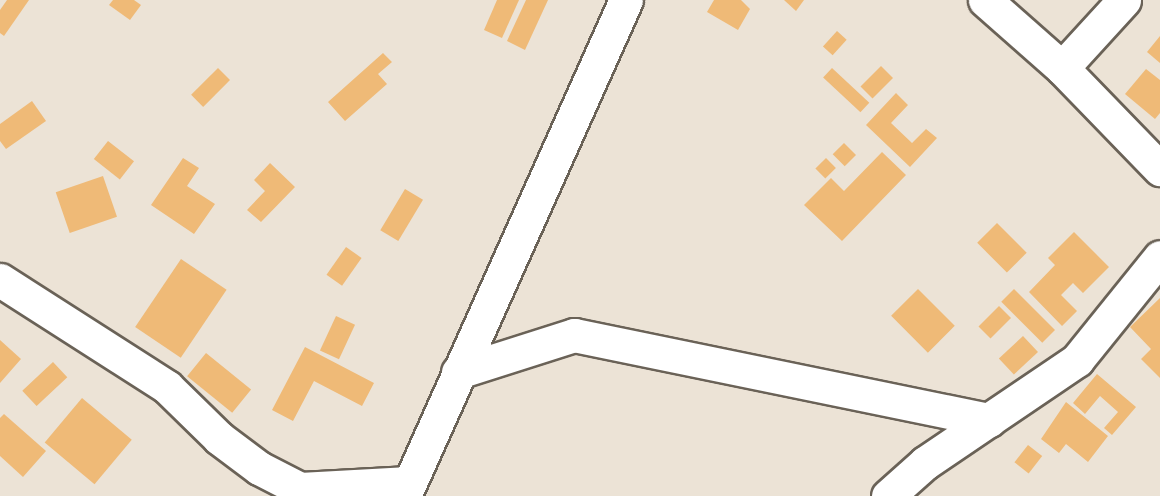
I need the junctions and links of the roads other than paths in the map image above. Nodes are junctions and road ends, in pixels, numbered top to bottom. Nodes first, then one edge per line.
1 (626, 0) edge
2 (985, 0) edge
3 (1124, 0) edge
4 (1062, 68) junction
5 (1160, 169) edge
6 (1160, 257) edge
7 (0, 280) edge
8 (458, 372) junction
9 (989, 420) junction
10 (407, 490) edge
11 (888, 496) edge

1 - 8 street
2 - 4 street
3 - 4 street
4 - 5 street
6 - 9 street
7 - 10 street
8 - 9 street
8 - 10 street
9 - 11 street

